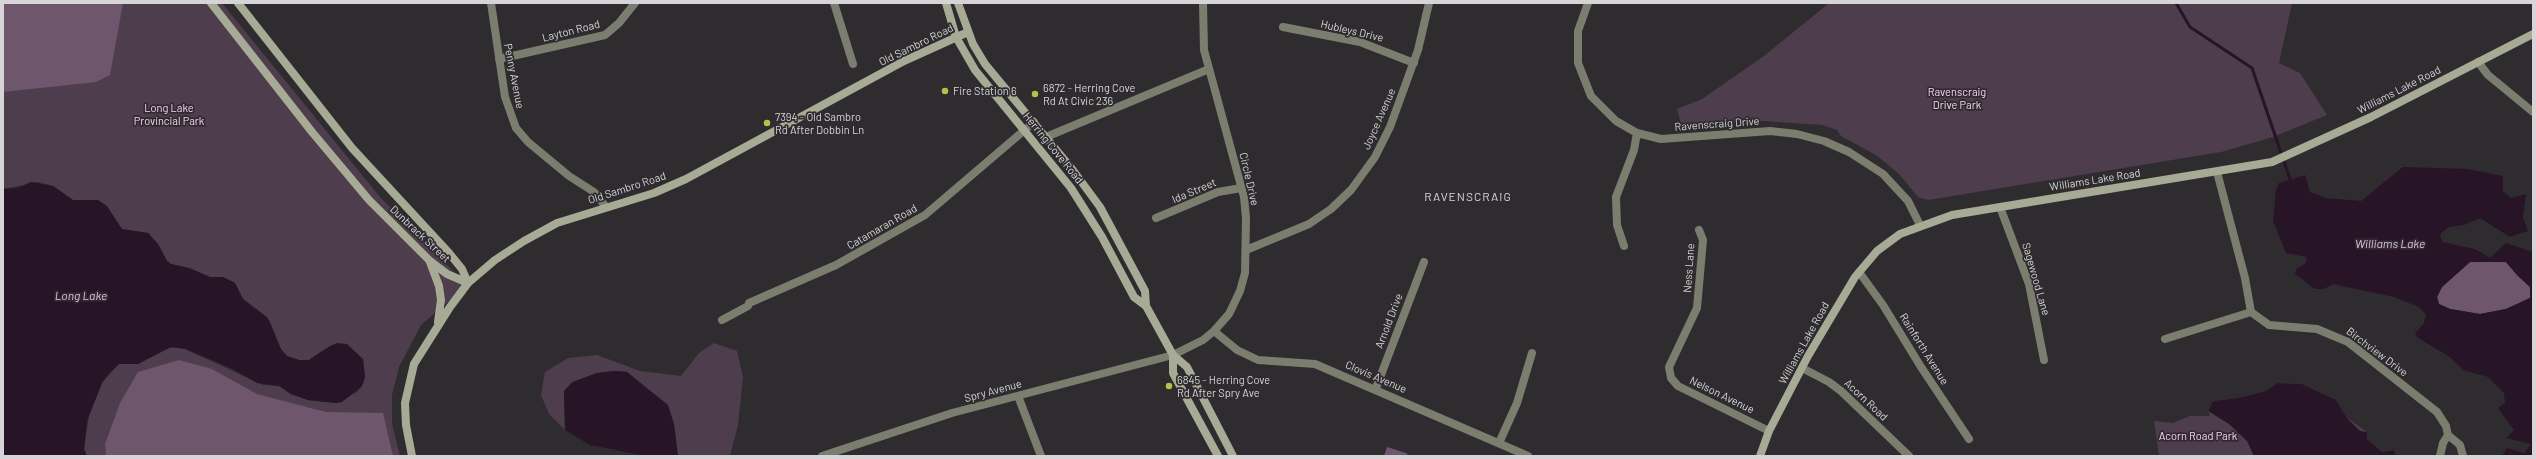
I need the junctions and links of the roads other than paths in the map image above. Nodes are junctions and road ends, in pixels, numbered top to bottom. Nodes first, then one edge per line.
1 (211, 3) edge
2 (238, 3) edge
3 (492, 3) edge
4 (635, 3) edge
5 (834, 3) edge
6 (946, 3) edge
7 (958, 3) edge
8 (1203, 3) edge
9 (1429, 3) edge
10 (1588, 3) edge
11 (1283, 27) dead end
12 (968, 32) junction
13 (2533, 34) edge
14 (956, 37) junction
15 (499, 59) junction
16 (2478, 62) junction
17 (1414, 63) junction
18 (853, 64) dead end
19 (1208, 69) junction
20 (2533, 112) edge
21 (1034, 122) junction
22 (1024, 130) junction
23 (1637, 133) junction
24 (1046, 137) junction
25 (2217, 172) junction
26 (1241, 188) junction
27 (606, 207) junction
28 (2000, 207) junction
29 (1156, 218) dead end
30 (1920, 225) junction
31 (1699, 230) dead end
32 (1624, 246) dead end
33 (1246, 250) junction
34 (430, 261) junction
35 (1424, 262) dead end
36 (1859, 272) junction
37 (468, 283) junction
38 (1146, 306) junction
39 (1696, 308) joint
40 (2251, 312) junction
41 (722, 320) dead end
42 (438, 325) junction
43 (1214, 331) junction
44 (2164, 339) dead end
45 (1532, 353) dead end
46 (1173, 355) junction
47 (2044, 360) dead end
48 (1802, 368) junction
49 (1376, 388) junction
50 (1018, 396) junction
51 (1769, 431) junction
52 (2448, 435) junction
53 (1969, 439) dead end
54 (1499, 444) junction
55 (412, 456) edge
56 (822, 456) edge
57 (1041, 456) edge
58 (1218, 456) edge
59 (1233, 456) edge
60 (1528, 456) edge
61 (1760, 456) edge
62 (1909, 456) edge
63 (2440, 456) edge
64 (2463, 456) edge

1 - 34 main road, Dunbrack Street
2 - 37 main road, Dunbrack Street
3 - 15 street, Penny Avenue
4 - 15 street, Layton Road
5 - 18 street
6 - 14 main road, Herring Cove Road
7 - 12 main road, Herring Cove Road
8 - 19 street, Circle Drive
9 - 17 street, Joyce Avenue
10 - 23 street, Ravenscraig Drive
11 - 17 street, Hubleys Drive
12 - 14 main road, Old Sambro Road
12 - 21 main road, Herring Cove Road
13 - 16 main road, Williams Lake Road
14 - 22 main road, Herring Cove Road
14 - 27 main road, Old Sambro Road
15 - 27 street, Penny Avenue
16 - 20 street
16 - 25 main road, Williams Lake Road
17 - 33 street, Joyce Avenue
19 - 24 street
19 - 26 street, Circle Drive
21 - 22 street, Catamaran Road
21 - 24 main road, Herring Cove Road
22 - 38 main road, Herring Cove Road
22 - 41 street, Catamaran Road
23 - 30 street, Ravenscraig Drive
23 - 32 street
24 - 38 main road, Herring Cove Road
25 - 28 main road, Williams Lake Road
25 - 40 street
26 - 29 street, Ida Street
26 - 33 street, Circle Drive
27 - 37 main road, Old Sambro Road
28 - 30 main road, Williams Lake Road
28 - 47 street, Sagewood Lane
30 - 36 main road, Williams Lake Road
31 - 39 street, Ness Lane
33 - 43 street, Circle Drive
34 - 37 main road, Dunbrack Street
34 - 42 main road
35 - 49 street, Arnold Drive
36 - 48 main road, Williams Lake Road
36 - 53 street, Rainforth Avenue
37 - 42 main road, Old Sambro Road
38 - 46 main road, Herring Cove Road
39 - 51 street, Nelson Avenue
40 - 44 street
40 - 52 street, Birchview Drive
42 - 55 main road, Old Sambro Road
43 - 46 street, Circle Drive
43 - 49 street, Clovis Avenue
45 - 54 street
46 - 50 street, Spry Avenue
46 - 58 main road, Herring Cove Road
46 - 59 main road, Herring Cove Road
48 - 51 main road, Williams Lake Road
48 - 62 street, Acorn Road
49 - 54 street, Clovis Avenue
50 - 56 street, Spry Avenue
50 - 57 street
51 - 61 main road, Williams Lake Road
52 - 63 street
52 - 64 street, Birchview Drive
54 - 60 street, Clovis Avenue

